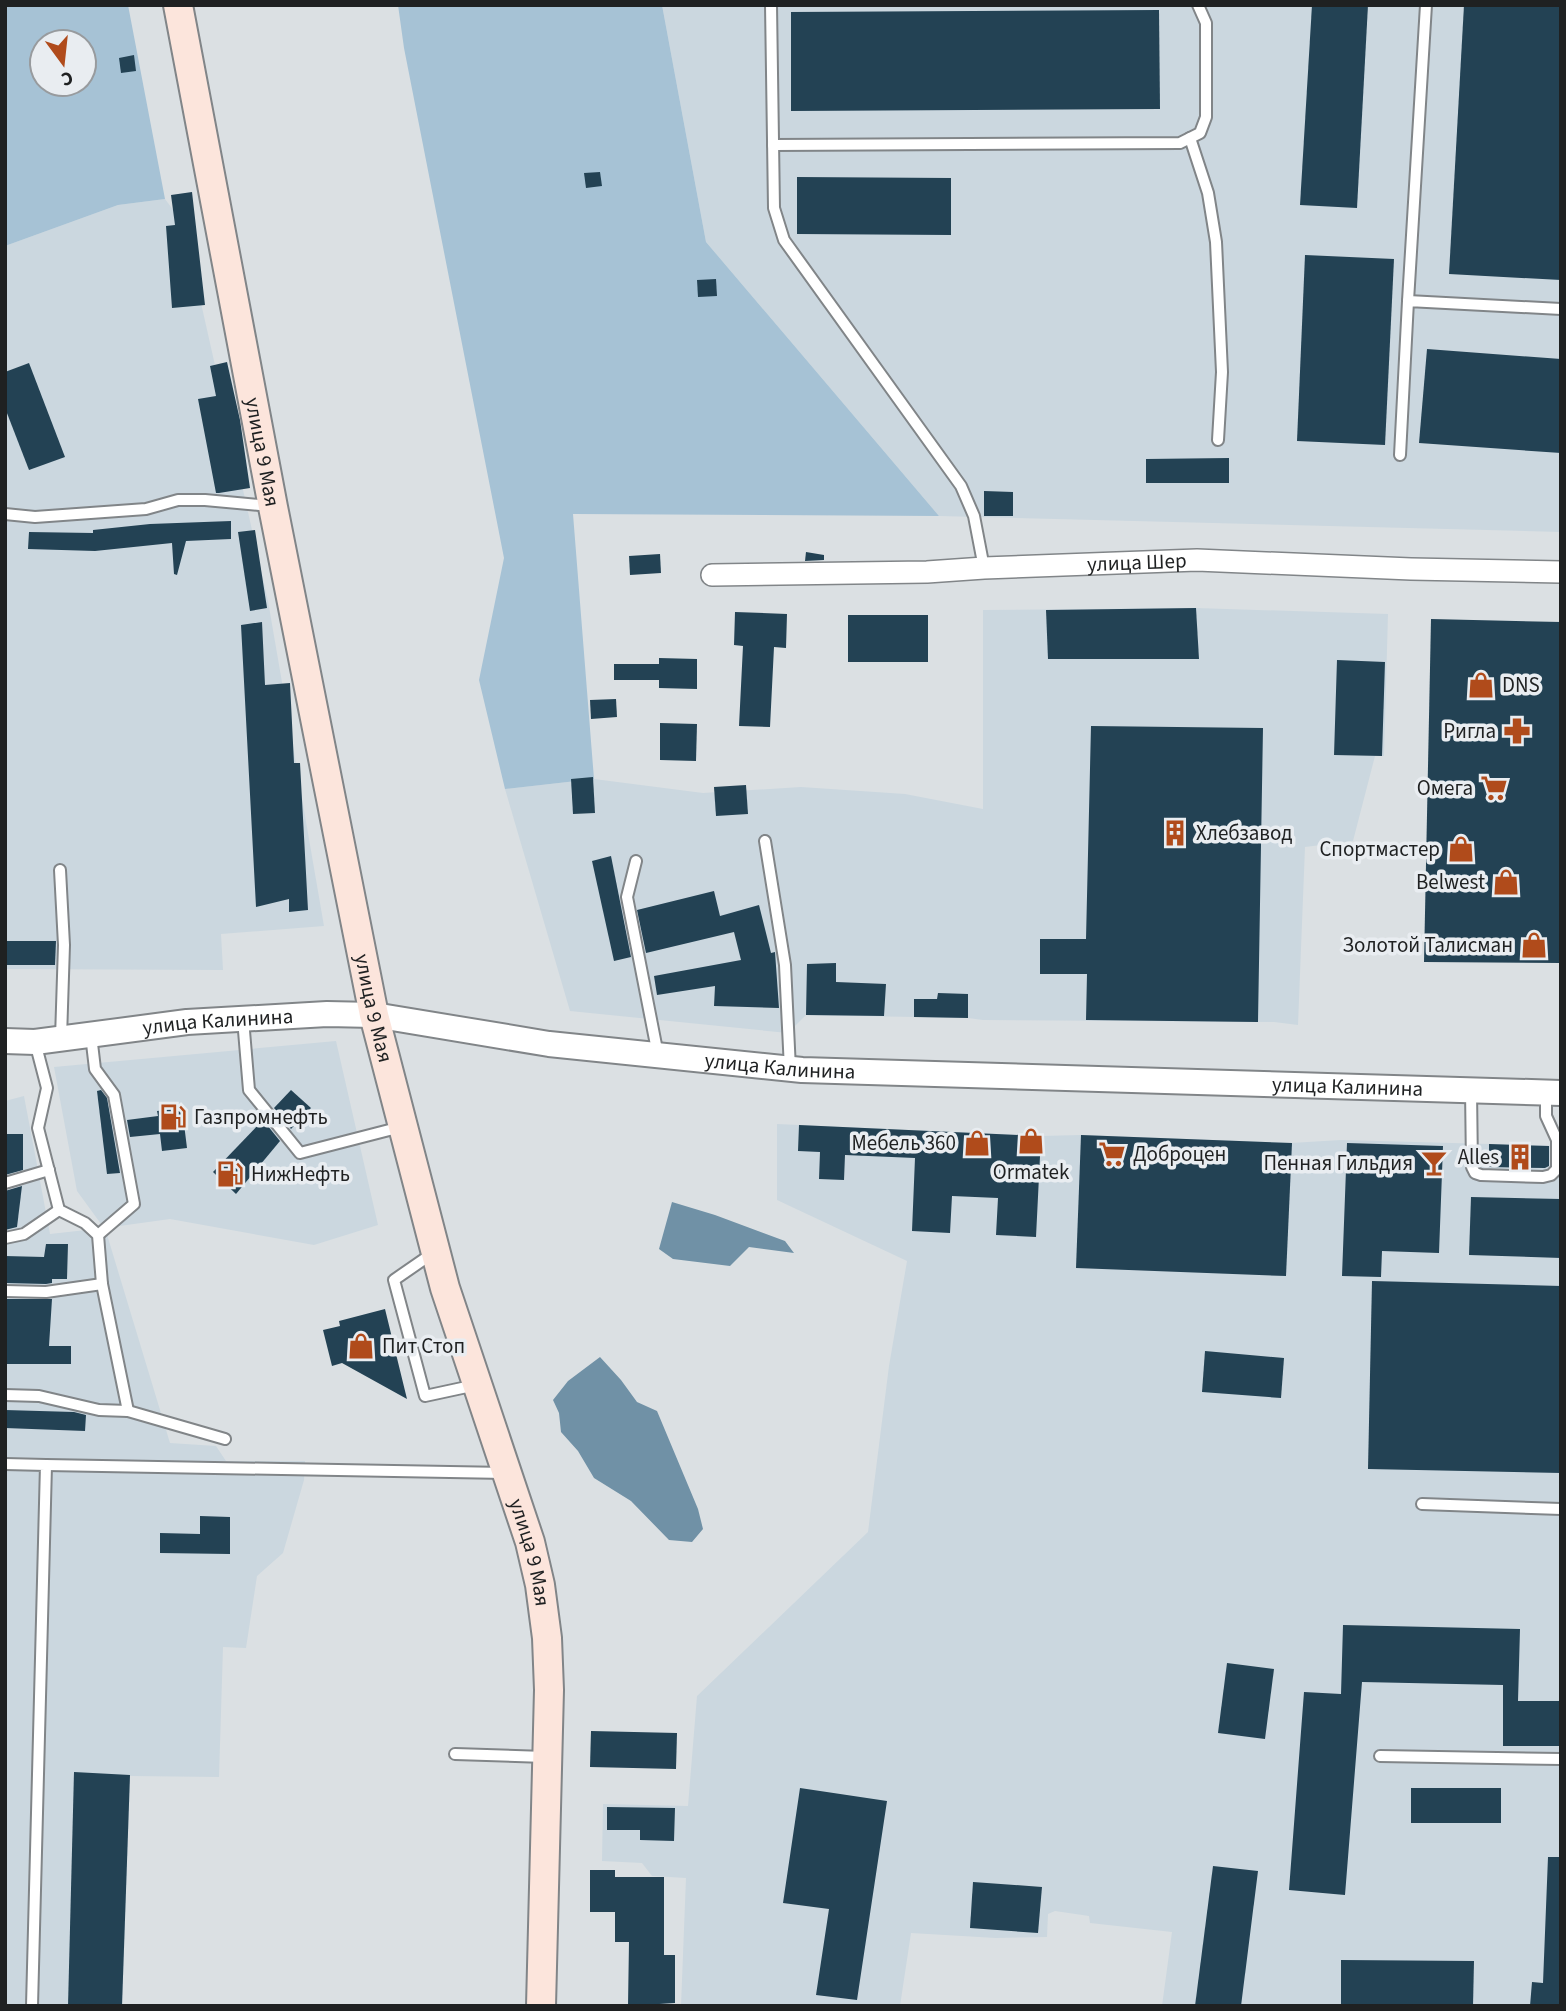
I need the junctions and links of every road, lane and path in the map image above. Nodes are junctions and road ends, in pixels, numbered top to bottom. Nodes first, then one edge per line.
1 (178, 5) edge
2 (771, 5) edge
3 (1198, 5) edge
4 (1426, 5) edge
5 (1190, 138) junction
6 (773, 145) junction
7 (1408, 301) junction
8 (1561, 309) edge
9 (1218, 440) dead end
10 (1400, 455) dead end
11 (273, 507) junction
12 (5, 514) edge
13 (984, 568) junction
14 (1561, 572) edge
15 (712, 575) dead end
16 (765, 841) dead end
17 (636, 861) dead end
18 (60, 870) dead end
19 (374, 1015) junction
20 (243, 1020) junction
21 (91, 1034) junction
22 (61, 1038) junction
23 (5, 1041) edge
24 (35, 1042) junction
25 (658, 1055) junction
26 (790, 1069) junction
27 (1471, 1090) junction
28 (1553, 1093) edge
29 (402, 1127) junction
30 (49, 1170) junction
31 (5, 1183) edge
32 (59, 1210) junction
33 (98, 1235) junction
34 (5, 1238) edge
35 (435, 1251) junction
36 (102, 1284) junction
37 (5, 1291) edge
38 (477, 1385) junction
39 (5, 1395) edge
40 (128, 1411) junction
41 (225, 1439) dead end
42 (5, 1464) edge
43 (46, 1465) junction
44 (509, 1473) junction
45 (1422, 1504) dead end
46 (1561, 1508) edge
47 (455, 1754) dead end
48 (1380, 1756) dead end
49 (548, 1757) junction
50 (1561, 1759) edge
51 (32, 2006) edge
52 (541, 2006) edge

1 - 11 main road, улица 9 Мая
2 - 6 lane
3 - 5 lane
4 - 7 lane
5 - 6 lane
5 - 9 lane
6 - 13 lane
7 - 8 lane
7 - 10 lane
11 - 12 lane
11 - 19 main road, улица 9 Мая
13 - 14 street, улица Шер
13 - 15 street, улица Шер
16 - 26 lane
17 - 25 lane
18 - 22 lane
19 - 20 street, улица Калинина
19 - 25 street, улица Калинина
19 - 29 main road, улица 9 Мая
20 - 21 street, улица Калинина
20 - 29 lane
21 - 22 street, улица Калинина
21 - 33 lane
22 - 24 street, улица Калинина
23 - 24 street, улица Калинина
24 - 30 lane
25 - 26 street, улица Калинина
26 - 27 street, улица Калинина
27 - 28 street, улица Калинина
27 - 28 lane
29 - 35 main road, улица 9 Мая
30 - 31 lane
30 - 32 lane
32 - 33 lane
32 - 34 lane
33 - 36 lane
35 - 38 main road, улица 9 Мая
35 - 38 lane
36 - 37 lane
36 - 40 lane
38 - 44 main road, улица 9 Мая
39 - 40 lane
40 - 41 lane
42 - 43 lane
43 - 44 lane
43 - 51 lane
44 - 49 main road, улица 9 Мая
45 - 46 lane
47 - 49 lane
48 - 50 lane
49 - 52 main road, улица 9 Мая

